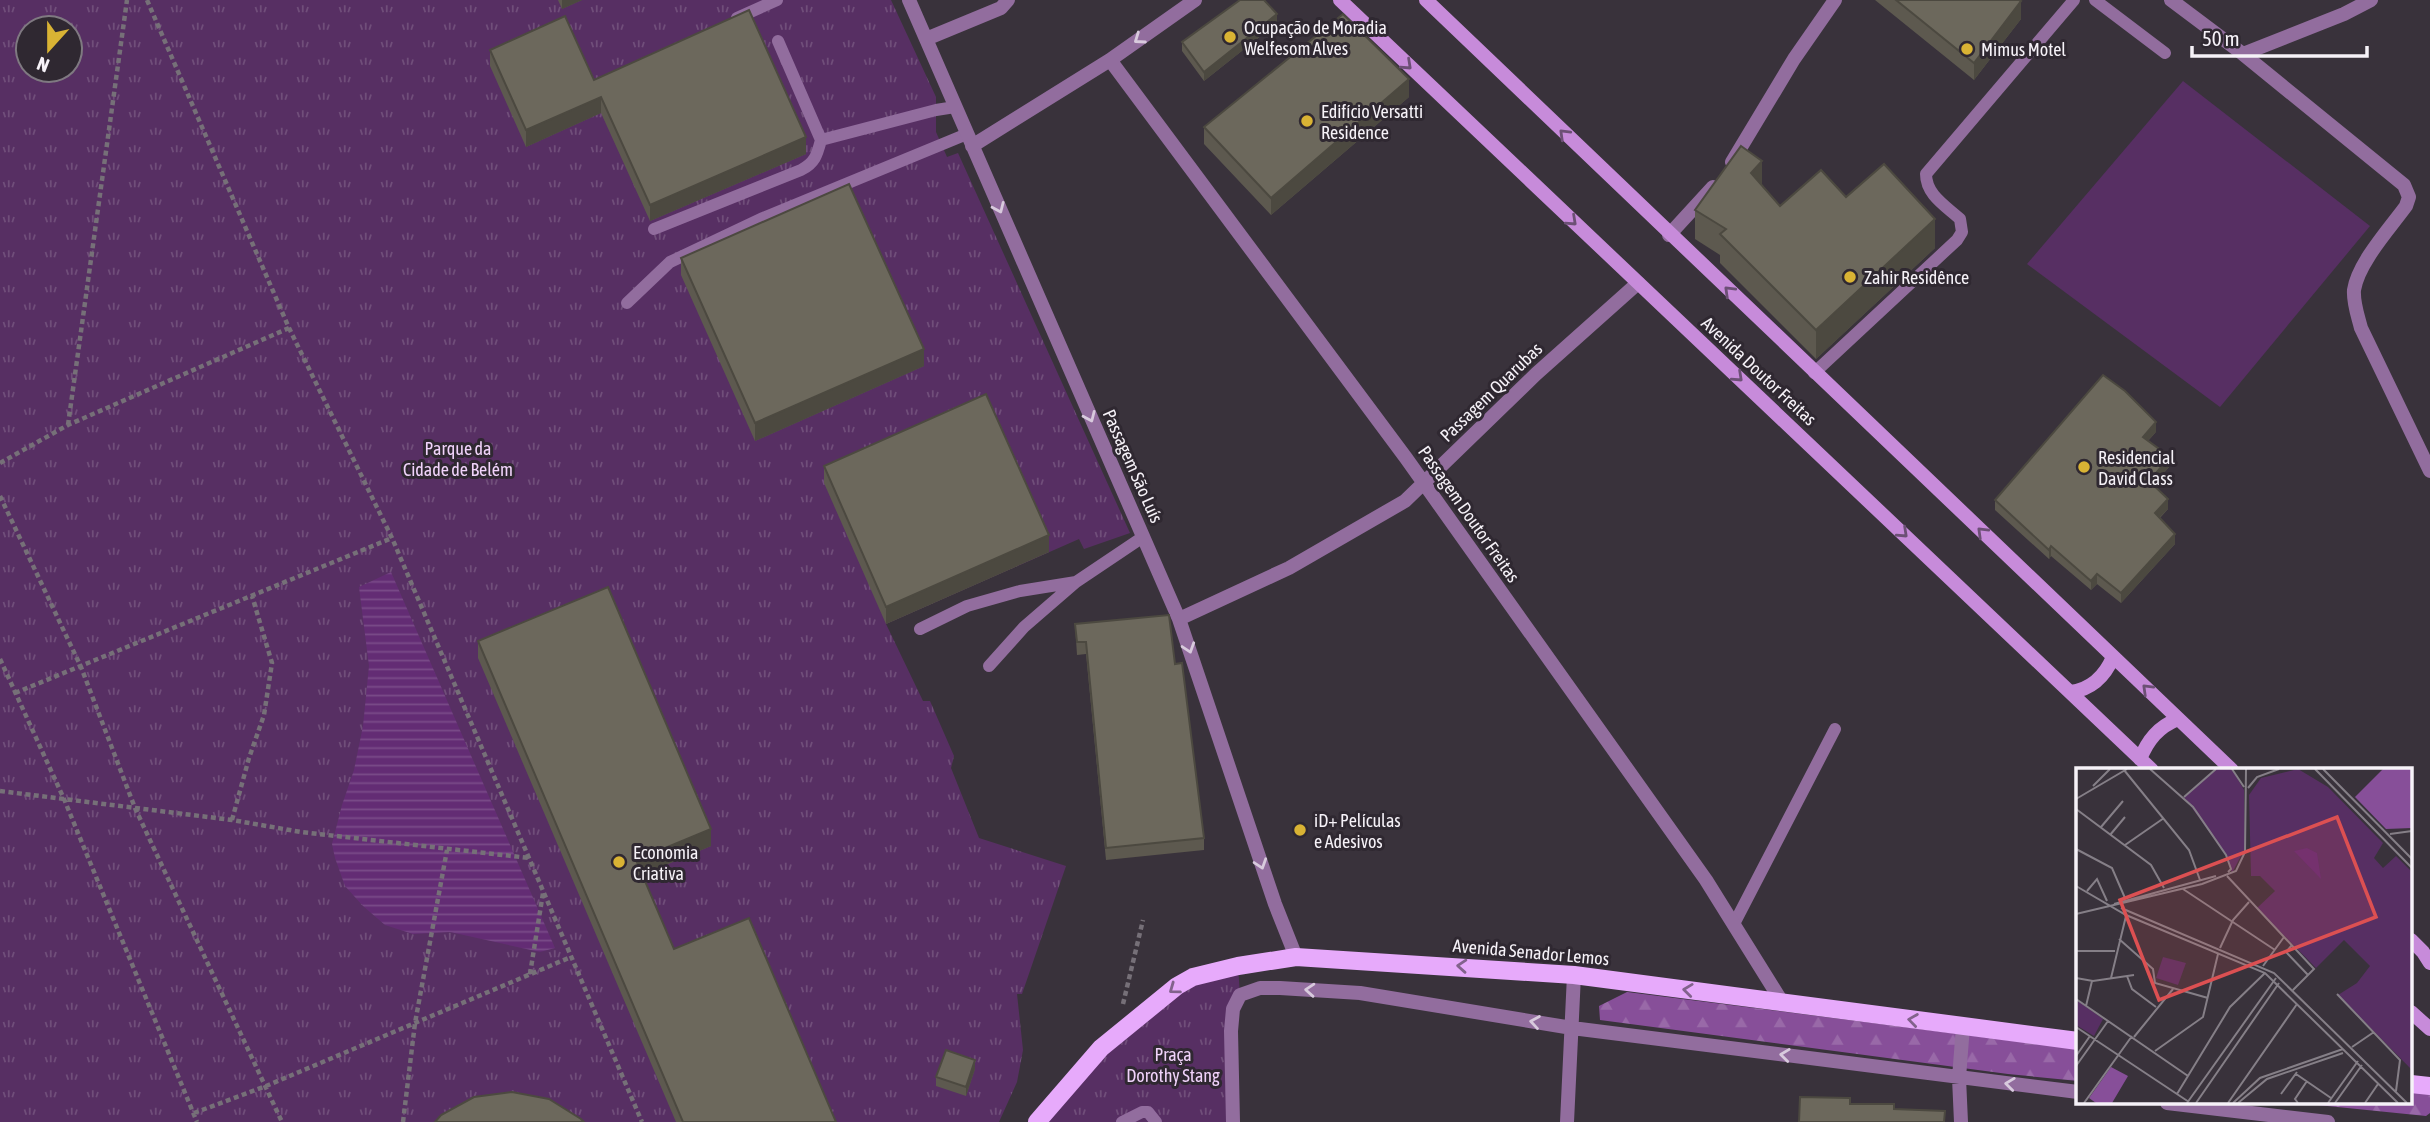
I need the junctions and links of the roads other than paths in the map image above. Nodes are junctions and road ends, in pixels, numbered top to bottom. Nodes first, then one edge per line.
1 (777, 0) edge
2 (909, 0) edge
3 (1009, 0) edge
4 (1195, 0) edge
5 (1340, 0) edge
6 (1426, 0) edge
7 (1835, 0) edge
8 (2074, 0) edge
9 (2095, 0) edge
10 (2171, 0) edge
11 (2371, 0) edge
12 (728, 22) edge
13 (926, 39) junction
14 (778, 41) dead end
15 (2165, 53) dead end
16 (2243, 54) junction
17 (1110, 60) junction
18 (956, 107) junction
19 (969, 140) junction
20 (821, 141) junction
21 (654, 229) dead end
22 (1669, 235) junction
23 (1638, 283) junction
24 (627, 303) dead end
25 (1814, 373) junction
26 (2430, 471) edge
27 (1424, 483) junction
28 (1143, 537) junction
29 (1076, 582) junction
30 (1179, 619) junction
31 (920, 629) dead end
32 (2113, 657) junction
33 (989, 666) dead end
34 (2071, 692) junction
35 (2178, 719) junction
36 (1835, 729) dead end
37 (2140, 760) junction
38 (2150, 768) edge
39 (2230, 768) edge
40 (1734, 924) junction
41 (2412, 941) edge
42 (2428, 953) edge
43 (1296, 957) junction
44 (1574, 975) junction
45 (1782, 1002) junction
46 (2412, 1013) edge
47 (1963, 1027) junction
48 (1572, 1028) junction
49 (2430, 1029) edge
50 (2076, 1041) edge
51 (1959, 1078) junction
52 (2412, 1084) edge
53 (2430, 1086) edge
54 (2076, 1092) edge
55 (2175, 1104) edge
56 (1037, 1122) edge
57 (1122, 1122) edge
58 (1156, 1122) edge
59 (1233, 1122) edge
60 (1567, 1122) edge
61 (1961, 1122) edge
62 (2328, 1122) edge

1 - 12 lane
2 - 13 street, Passagem São Luís
3 - 13 street
4 -> 17 street
5 -> 23 main road, Avenida Doutor Freitas
22 -> 6 main road, Avenida Doutor Freitas
7 - 22 street
8 - 25 lane
9 - 15 lane
10 - 16 street
11 - 16 street
13 - 18 street, Passagem São Luís
14 - 20 lane
16 - 26 street
17 - 19 street
17 - 27 street, Passagem Doutor Freitas
18 - 19 street, Passagem São Luís
18 - 20 lane
19 - 24 lane
19 -> 28 street, Passagem São Luís
20 - 21 lane
25 -> 22 main road, Avenida Doutor Freitas
23 - 27 street, Passagem Quarubas
23 -> 34 main road, Avenida Doutor Freitas
32 -> 25 main road, Avenida Doutor Freitas
27 - 30 street, Passagem Quarubas
27 - 40 street, Passagem Doutor Freitas
28 - 29 lane
28 - 30 street, Passagem São Luís
29 - 31 lane
29 - 33 lane
30 -> 43 street, Passagem São Luís
32 - 34 main road
35 -> 32 main road, Avenida Doutor Freitas
34 - 37 main road, Avenida Doutor Freitas
35 - 37 main road
35 - 39 main road, Avenida Doutor Freitas
36 - 40 lane
37 - 38 main road, Avenida Doutor Freitas
40 - 45 street, Passagem Doutor Freitas
41 - 42 main road
44 -> 43 main road, Avenida Senador Lemos
43 -> 56 main road, Avenida Senador Lemos
45 -> 44 main road, Avenida Senador Lemos
44 - 48 street
47 -> 45 main road, Avenida Senador Lemos
46 - 49 main road
47 - 50 main road, Avenida Senador Lemos
47 - 51 street
51 -> 48 street
48 -> 59 street
48 - 60 street
54 -> 51 street
51 - 61 street
52 - 53 main road
55 - 62 street
57 - 58 lane

